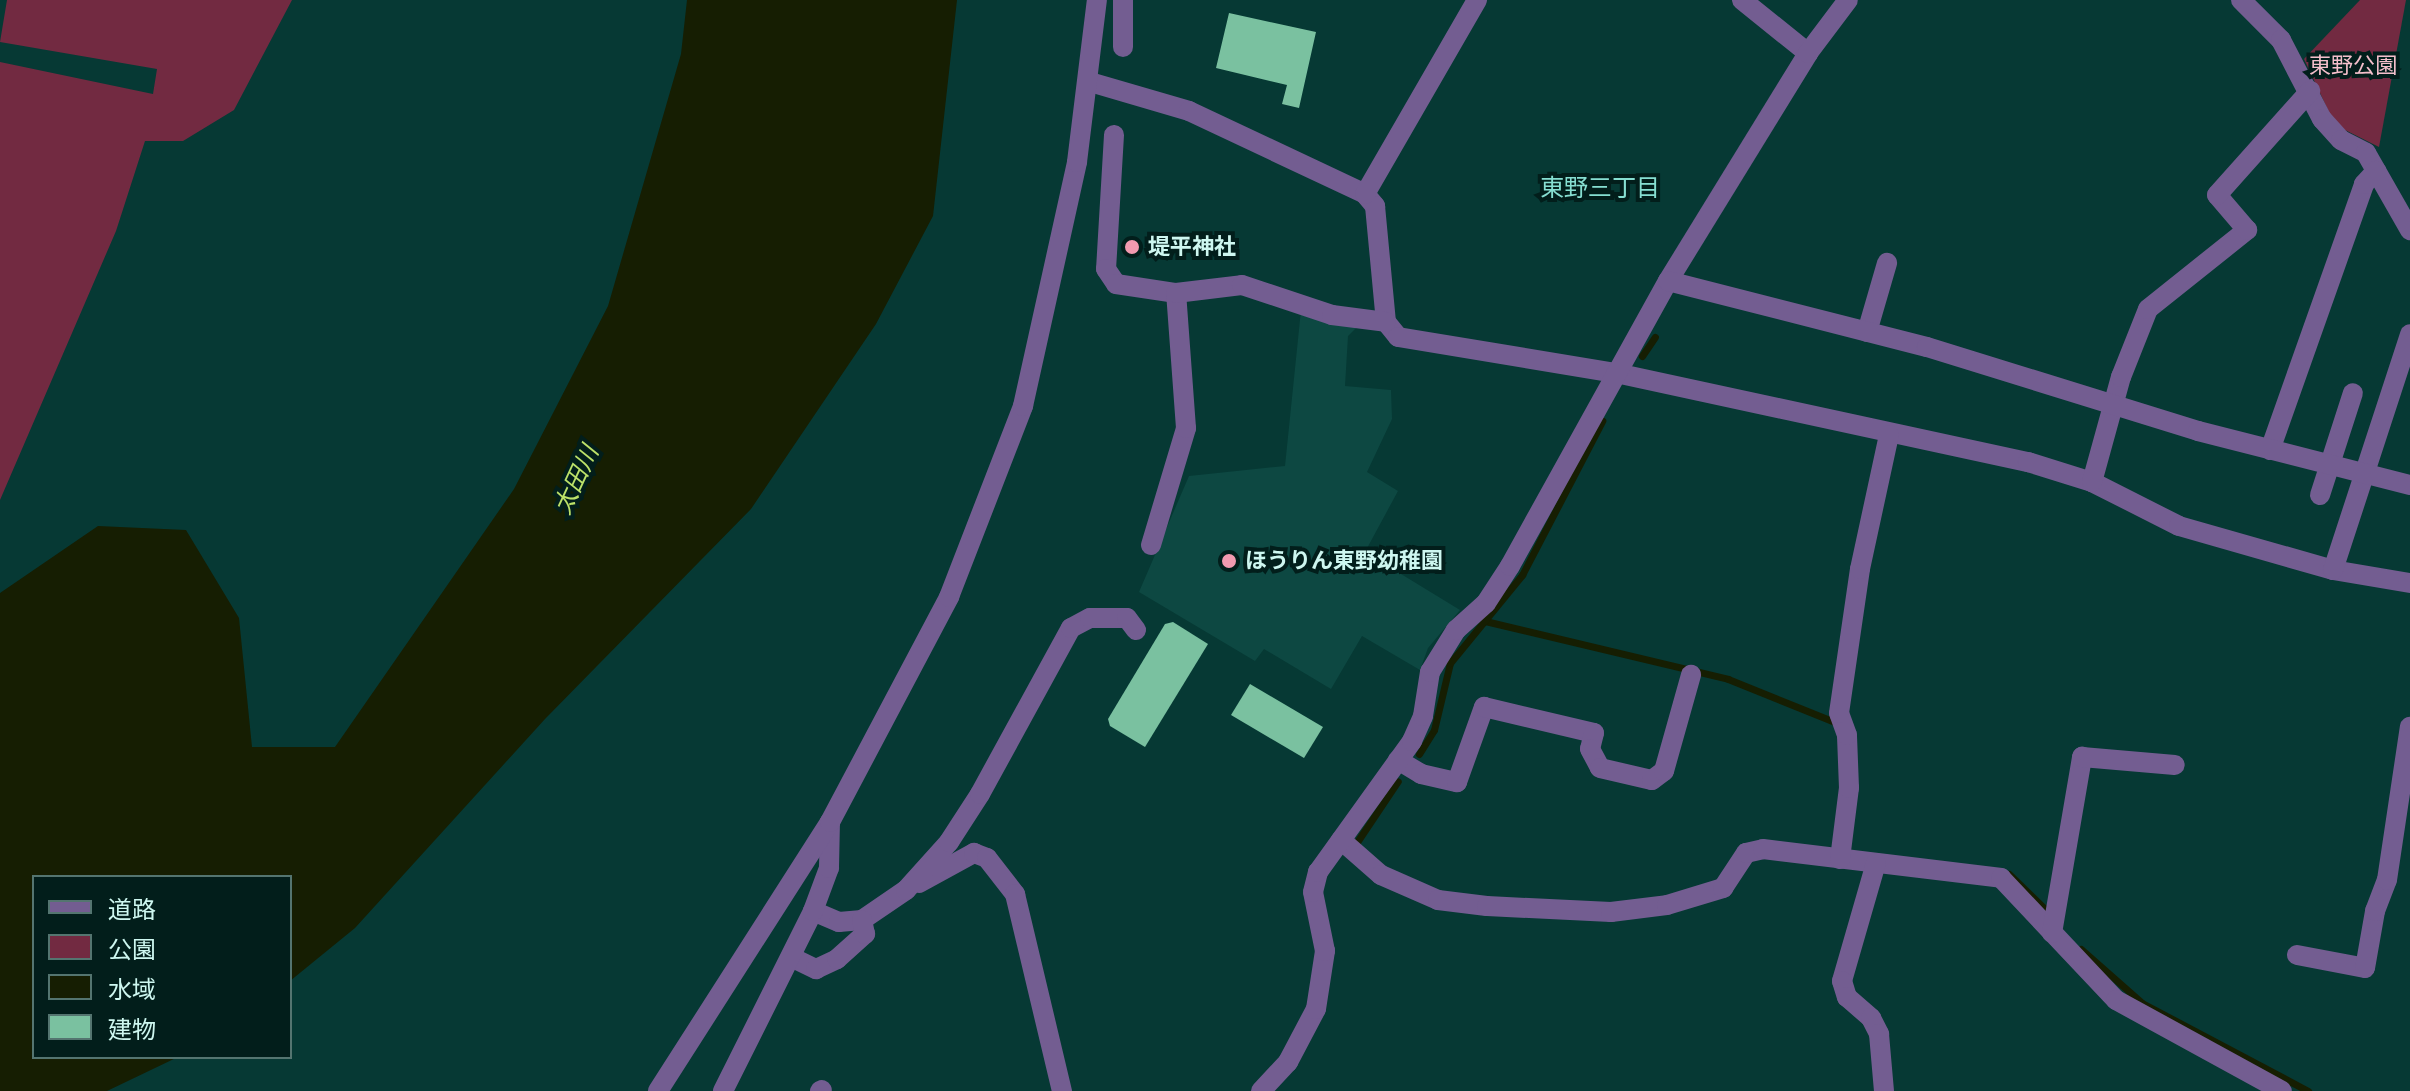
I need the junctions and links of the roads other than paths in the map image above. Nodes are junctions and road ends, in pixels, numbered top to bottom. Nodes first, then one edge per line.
1 (1097, 0) edge
2 (1123, 0) edge
3 (1477, 0) edge
4 (1742, 0) edge
5 (1848, 0) edge
6 (2241, 0) edge
7 (1123, 47) dead end
8 (1808, 53) junction
9 (1090, 82) junction
10 (2310, 91) junction
11 (1114, 135) dead end
12 (2376, 171) junction
13 (1108, 183) junction
14 (1365, 194) junction
15 (1099, 214) dead end
16 (2410, 230) edge
17 (1887, 263) dead end
18 (1668, 281) junction
19 (1176, 293) junction
20 (1386, 322) junction
21 (1867, 332) junction
22 (2410, 334) edge
23 (1616, 373) junction
24 (2353, 393) dead end
25 (2113, 405) junction
26 (1889, 435) junction
27 (2270, 450) junction
28 (2329, 465) junction
29 (2364, 475) junction
30 (2092, 482) junction
31 (2410, 485) edge
32 (2320, 495) dead end
33 (1151, 545) dead end
34 (2333, 570) junction
35 (2410, 583) edge
36 (1136, 630) dead end
37 (1691, 675) dead end
38 (2410, 727) edge
39 (1398, 760) junction
40 (2175, 765) dead end
41 (830, 822) junction
42 (1341, 840) junction
43 (1840, 859) junction
44 (1876, 863) junction
45 (906, 890) junction
46 (813, 911) junction
47 (862, 920) junction
48 (2052, 933) junction
49 (2297, 955) dead end
50 (791, 957) junction
51 (658, 1091) edge
52 (723, 1091) edge
53 (1062, 1091) edge
54 (1261, 1091) edge
55 (1884, 1091) edge
56 (2282, 1091) edge

1 - 9 street
2 - 7 street
3 - 14 street
4 - 8 street
5 - 8 street
6 - 10 street
8 - 18 street
9 - 14 street
9 - 41 street
10 - 12 street
10 - 25 street
11 - 13 street
12 - 16 street
12 - 27 street
13 - 15 street
13 - 19 street
14 - 20 street
17 - 21 street
18 - 21 street
18 - 23 street
19 - 20 street
19 - 33 street
20 - 23 street
21 - 25 street
22 - 29 street
23 - 26 street
23 - 39 street
24 - 28 street
25 - 27 street
25 - 30 street
26 - 30 street
26 - 43 street
27 - 28 street
28 - 29 street
28 - 32 street
29 - 31 street
29 - 34 street
30 - 34 street
34 - 35 street
36 - 45 street
37 - 39 street
38 - 49 street
39 - 42 street
40 - 48 street
41 - 46 street
41 - 51 street
42 - 43 street
42 - 54 street
43 - 44 street
44 - 48 street
44 - 55 street
45 - 47 street
45 - 53 street
46 - 47 street
46 - 50 street
47 - 50 street
48 - 56 street
50 - 52 street

